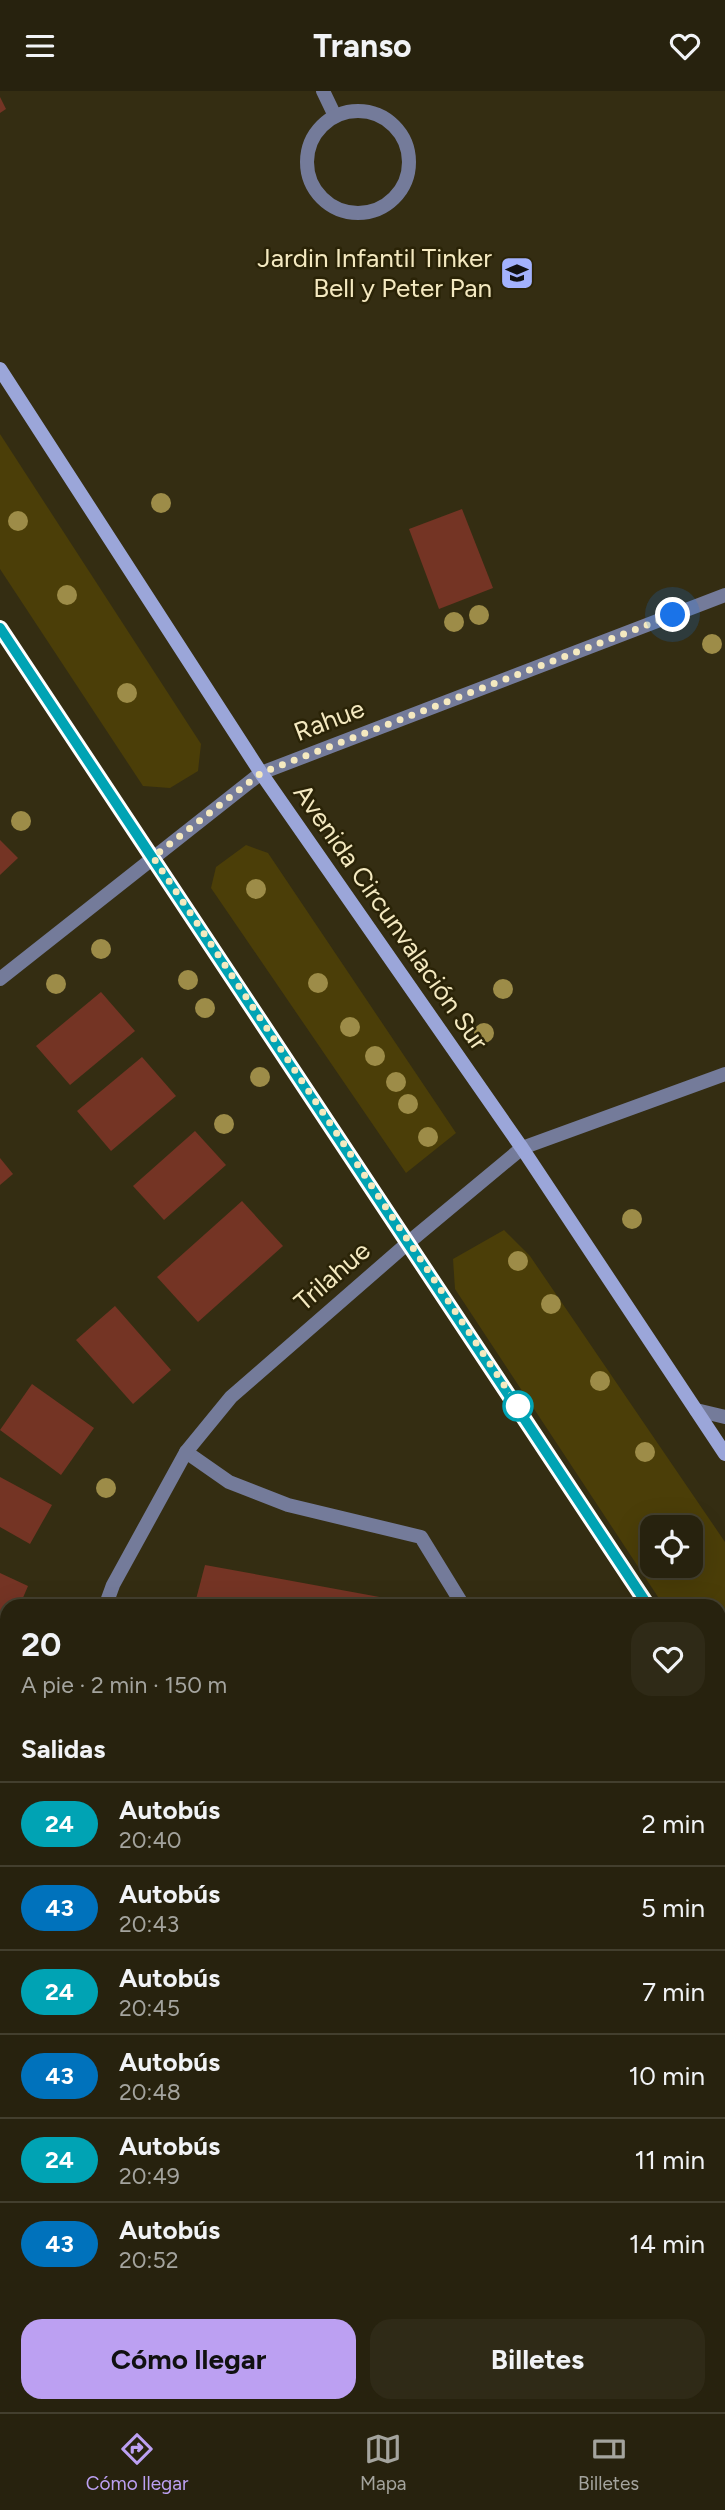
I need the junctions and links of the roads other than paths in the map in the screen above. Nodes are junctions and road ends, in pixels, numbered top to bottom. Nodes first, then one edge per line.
1 (323, 91) edge
2 (335, 116) junction
3 (0, 369) edge
4 (725, 595) edge
5 (0, 628) edge
6 (261, 773) junction
7 (153, 857) junction
8 (0, 979) edge
9 (725, 1075) edge
10 (522, 1148) junction
11 (409, 1242) junction
12 (696, 1410) junction
13 (725, 1417) edge
14 (186, 1452) junction
15 (725, 1454) edge
16 (108, 1599) edge
17 (459, 1599) edge
18 (644, 1599) edge

1 - 2 street
2 - 2 street
3 - 6 main road, Avenida Circunvalación Sur
4 - 6 street, Rahue
5 - 7 main road
6 - 7 street, Rahue
6 - 10 main road, Avenida Circunvalación Sur
7 - 8 street, Rahue
7 - 11 main road
9 - 10 street, Trilahue
10 - 11 street, Trilahue
10 - 12 main road, Avenida Circunvalación Sur
11 - 14 street, Trilahue
11 - 18 main road
12 - 13 street
12 - 15 main road, Avenida Circunvalación Sur
14 - 16 street, Trilahue
14 - 17 street

